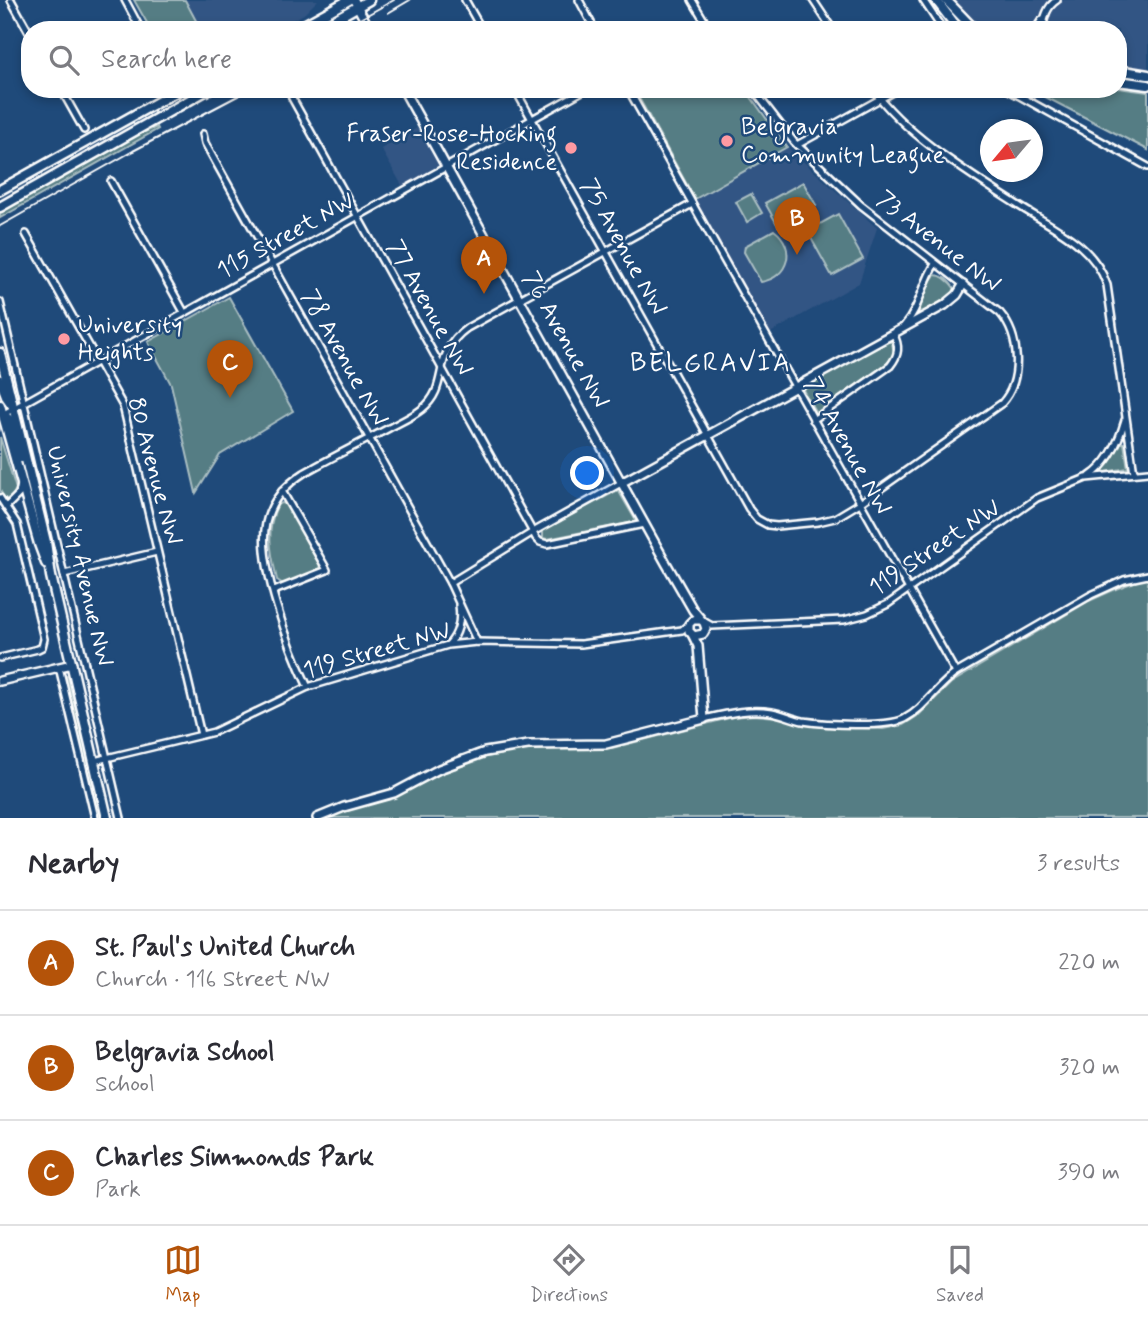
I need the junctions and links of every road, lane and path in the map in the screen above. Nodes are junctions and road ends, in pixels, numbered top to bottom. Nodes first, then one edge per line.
1 (11, 0) edge
2 (125, 0) edge
3 (369, 0) edge
4 (465, 0) edge
5 (579, 0) edge
6 (692, 0) edge
7 (813, 0) edge
8 (923, 0) edge
9 (936, 0) edge
10 (946, 0) edge
11 (1057, 0) edge
12 (353, 2) edge
13 (23, 21) edge
14 (137, 21) edge
15 (314, 21) edge
16 (328, 21) edge
17 (365, 21) edge
18 (477, 21) edge
19 (590, 21) edge
20 (705, 21) edge
21 (827, 21) edge
22 (937, 21) edge
23 (952, 21) edge
24 (966, 21) edge
25 (1045, 21) edge
26 (1127, 72) edge
27 (1148, 75) edge
28 (1127, 82) edge
29 (1148, 85) edge
30 (66, 98) edge
31 (164, 98) edge
32 (193, 98) edge
33 (292, 98) edge
34 (409, 98) edge
35 (520, 98) edge
36 (569, 98) edge
37 (633, 98) edge
38 (761, 98) edge
39 (1023, 98) edge
40 (880, 99) joint
41 (532, 118) junction
42 (83, 130) dead end
43 (203, 134) dead end
44 (797, 145) junction
45 (447, 166) junction
46 (1148, 167) edge
47 (111, 181) dead end
48 (0, 190) edge
49 (692, 204) junction
50 (0, 207) edge
51 (358, 216) junction
52 (26, 234) dead end
53 (605, 252) junction
54 (272, 264) junction
55 (935, 264) junction
56 (963, 285) junction
57 (520, 299) junction
58 (0, 302) edge
59 (184, 312) junction
60 (902, 328) junction
61 (893, 333) junction
62 (0, 354) edge
63 (98, 360) junction
64 (442, 365) junction
65 (0, 380) edge
66 (794, 387) junction
67 (23, 402) junction
68 (15, 407) junction
69 (1, 412) edge
70 (1126, 417) junction
71 (813, 420) junction
72 (708, 435) junction
73 (368, 439) junction
74 (1148, 472) edge
75 (1134, 474) junction
76 (31, 477) junction
77 (1086, 478) junction
78 (22, 482) junction
79 (621, 483) junction
80 (282, 491) junction
81 (0, 498) edge
82 (860, 503) junction
83 (3, 508) edge
84 (644, 524) junction
85 (533, 532) junction
86 (157, 552) junction
87 (64, 574) junction
88 (1148, 575) edge
89 (51, 576) junction
90 (450, 583) junction
91 (908, 590) junction
92 (274, 591) junction
93 (458, 598) junction
94 (693, 610) junction
95 (701, 620) junction
96 (690, 623) junction
97 (712, 626) junction
98 (682, 630) junction
99 (704, 633) junction
100 (691, 635) junction
101 (477, 642) junction
102 (448, 645) junction
103 (698, 646) junction
104 (0, 659) edge
105 (72, 664) junction
106 (59, 667) junction
107 (956, 673) junction
108 (0, 681) edge
109 (308, 687) junction
110 (704, 719) junction
111 (201, 735) junction
112 (107, 757) junction
113 (94, 761) junction
114 (95, 818) edge
115 (107, 818) edge
116 (121, 818) edge
117 (317, 818) edge

1 - 13 street
2 - 14 street
3 - 12 main road
4 - 18 street
5 - 19 street
6 - 20 street
7 - 21 street
8 - 22 street
9 - 23 main road
10 - 24 main road
11 - 25 street
12 - 15 main road
12 - 16 main road
12 - 17 street
26 - 27 main road
28 - 29 main road
30 - 42 street
31 - 48 main road
32 - 50 main road
33 - 51 street, 77 Avenue NW
34 - 45 street, 76 Avenue NW
35 - 41 street, 75 Avenue NW
36 - 41 street, 115 Street NW
37 - 49 street, 74 Avenue NW
38 - 44 street, 73 Avenue NW
39 - 46 street
40 - 44 street
40 - 70 street
41 - 45 street, 115 Street NW
41 - 53 street, 75 Avenue NW
43 - 54 street, 78 Avenue NW
44 - 55 street, 73 Avenue NW
45 - 51 street, 115 Street NW
45 - 57 street, 76 Avenue NW
47 - 59 street
49 - 53 street
49 - 66 street, 74 Avenue NW
51 - 54 street, 115 Street NW
51 - 64 street, 77 Avenue NW
52 - 63 street, 80 Avenue NW
53 - 57 street
53 - 72 street, 75 Avenue NW
54 - 59 street, 115 Street NW
54 - 73 street, 78 Avenue NW
55 - 56 street, 73 Avenue NW
55 - 60 street
56 - 60 street
56 - 82 street, 73 Avenue NW
57 - 64 street
57 - 79 street, 76 Avenue NW
58 - 67 street, University Avenue NW
59 - 63 street, 115 Street NW
60 - 61 street
61 - 66 street
61 - 71 street
62 - 68 main road, University Avenue NW
63 - 67 street, 115 Street NW
63 - 86 street, 80 Avenue NW
64 - 73 street
64 - 85 street, 77 Avenue NW
65 - 68 main road
66 - 71 street, 74 Avenue NW
66 - 72 street
67 - 68 street, 115 Street NW
67 - 87 street, University Avenue NW
68 - 69 street, 115 Street NW
68 - 76 main road, University Avenue NW
69 - 76 main road
69 - 78 main road, University Avenue NW
70 - 75 street
70 - 77 street, 119 Street NW
71 - 82 street, 74 Avenue NW
72 - 79 street
72 - 82 street, 75 Avenue NW
73 - 80 street
73 - 90 street, 78 Avenue NW
74 - 75 street, 119 Street NW
75 - 77 street, 119 Street NW
76 - 89 main road, University Avenue NW
77 - 91 street, 119 Street NW
78 - 83 street
78 - 89 main road, University Avenue NW
79 - 84 street, 76 Avenue NW
79 - 85 street
80 - 92 street
80 - 92 street
81 - 83 street
82 - 91 street, 74 Avenue NW
83 - 104 street
84 - 85 street, 77 Avenue NW
84 - 94 street, 76 Avenue NW
85 - 90 street
86 - 87 street
86 - 111 street, 80 Avenue NW
87 - 112 street, University Avenue NW
88 - 107 street
89 - 105 main road, University Avenue NW
90 - 93 street, 78 Avenue NW
91 - 97 street, 119 Street NW
91 - 107 street, 74 Avenue NW
92 - 109 street
93 - 101 street, 78 Avenue NW
93 - 102 street
94 - 95 street, 76 Avenue NW
94 - 96 street
95 - 96 street
95 - 97 street
95 - 99 street, 76 Avenue NW
96 - 98 street
96 - 100 street
97 - 99 street
98 - 100 street
98 - 101 street, 119 Street NW
99 - 100 street
99 - 103 street
100 - 103 street
101 - 102 street, 119 Street NW
102 - 109 street, 119 Street NW
103 - 110 street
105 - 106 street
105 - 113 main road, University Avenue NW
106 - 108 street
106 - 114 street, University Avenue NW
107 - 110 street
109 - 111 street, 119 Street NW
110 - 117 street
111 - 112 street, 119 Street NW
112 - 113 street, 119 Street NW
112 - 116 street, University Avenue NW
113 - 115 main road, University Avenue NW

